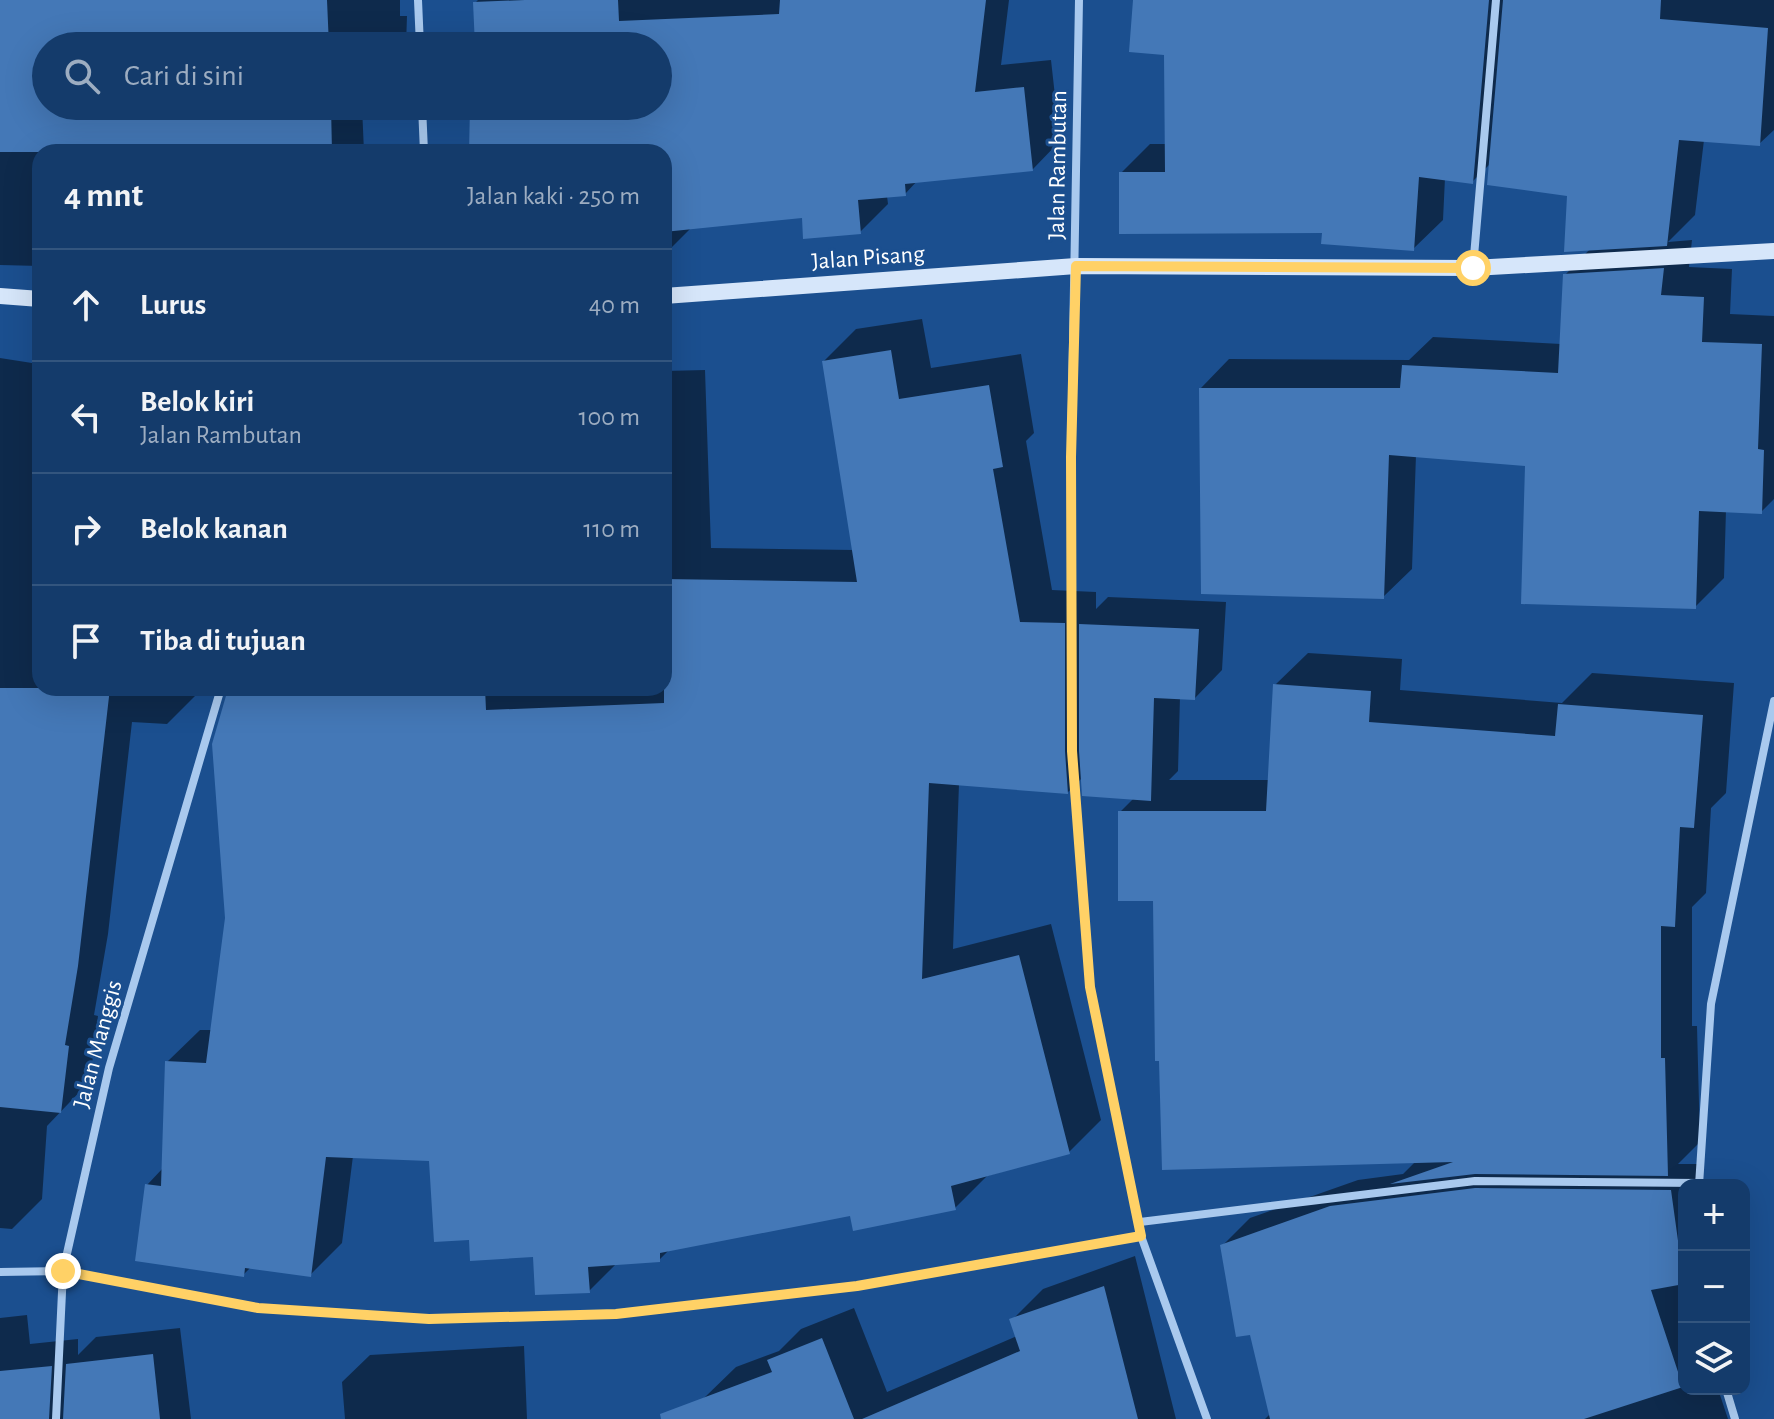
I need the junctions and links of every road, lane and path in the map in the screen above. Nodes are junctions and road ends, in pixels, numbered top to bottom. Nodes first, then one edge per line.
1 (418, 0) edge
2 (1079, 0) edge
3 (1496, 0) edge
4 (419, 32) edge
5 (423, 120) edge
6 (424, 144) edge
7 (1774, 251) edge
8 (1076, 266) junction
9 (1473, 268) junction
10 (672, 295) edge
11 (0, 296) edge
12 (32, 298) edge
13 (219, 696) edge
14 (1774, 701) edge
15 (1699, 1179) edge
16 (1678, 1184) edge
17 (1140, 1222) junction
18 (1141, 1236) junction
19 (63, 1271) junction
20 (0, 1272) edge
21 (1728, 1395) edge
22 (56, 1419) edge
23 (1207, 1419) edge
24 (1735, 1419) edge

1 - 4 street
2 - 8 street, Jalan Rambutan
3 - 9 street
5 - 6 street
7 - 9 street, Jalan Pisang
8 - 9 street, Jalan Pisang
8 - 10 street, Jalan Pisang
8 - 17 street, Jalan Rambutan
11 - 12 street
13 - 19 street, Jalan Manggis
14 - 15 street
16 - 17 street
17 - 18 street, Jalan Rambutan
18 - 19 street
18 - 23 street, Jalan Rambutan
19 - 20 street
19 - 22 street, Jalan Manggis
21 - 24 street

